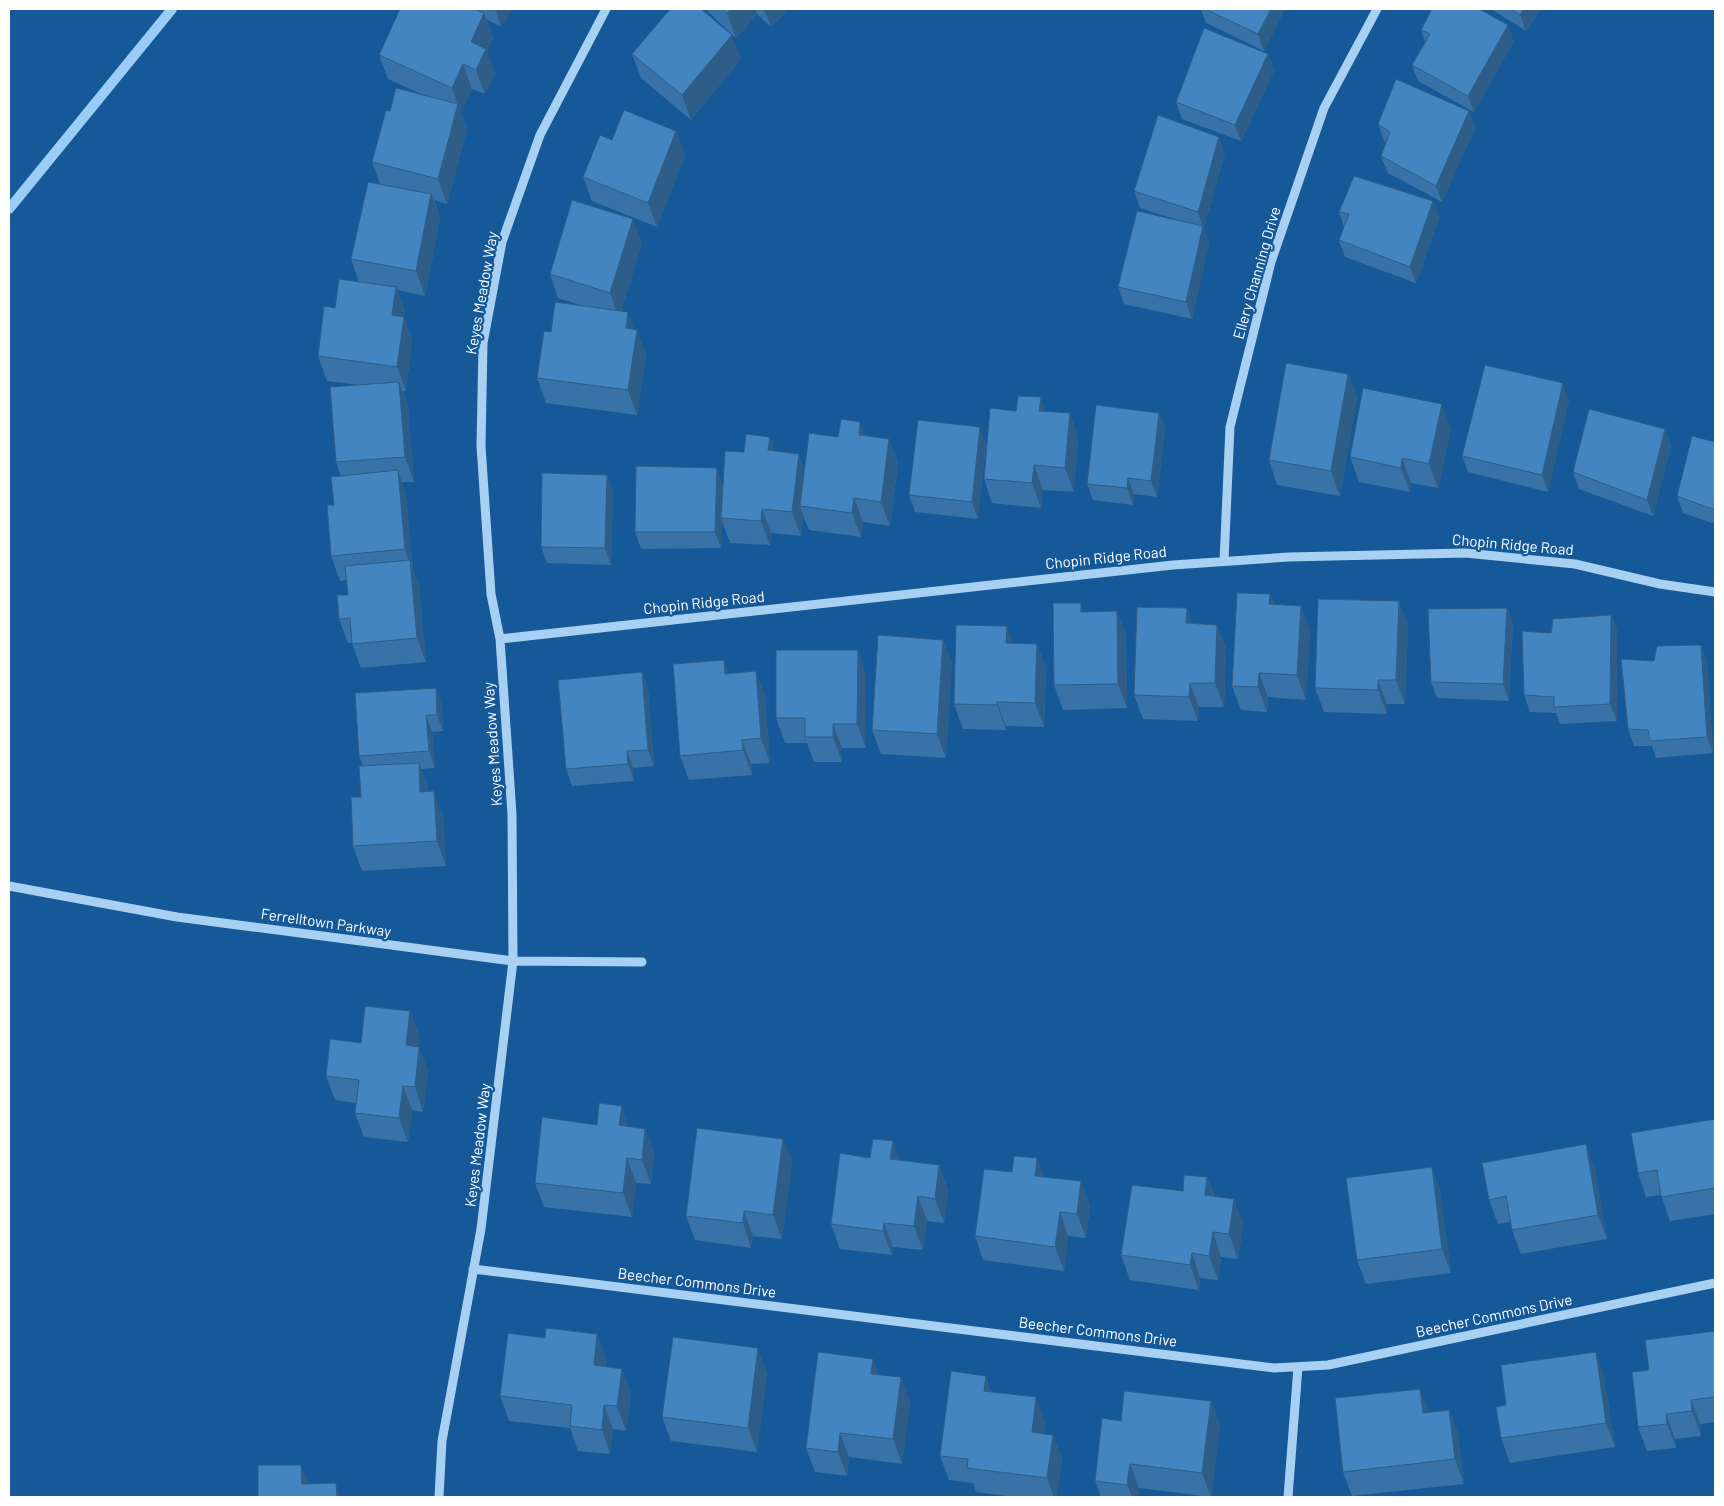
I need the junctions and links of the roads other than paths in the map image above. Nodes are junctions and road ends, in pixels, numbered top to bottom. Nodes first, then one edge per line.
1 (606, 9) edge
2 (1377, 9) edge
3 (1224, 561) junction
4 (1715, 592) edge
5 (500, 639) junction
6 (9, 886) edge
7 (513, 961) junction
8 (642, 962) dead end
9 (473, 1269) junction
10 (1715, 1283) edge
11 (1298, 1367) junction
12 (439, 1497) edge
13 (1288, 1497) edge

1 - 5 street, Keyes Meadow Way
2 - 3 street, Ellery Channing Drive
3 - 4 street, Chopin Ridge Road
3 - 5 street, Chopin Ridge Road
5 - 7 street, Keyes Meadow Way
6 - 7 street, Ferrelltown Parkway
7 - 8 street, Ferrelltown Parkway
7 - 9 street, Keyes Meadow Way
9 - 11 street, Beecher Commons Drive
9 - 12 street, Keyes Meadow Way
10 - 11 street, Beecher Commons Drive
11 - 13 street

